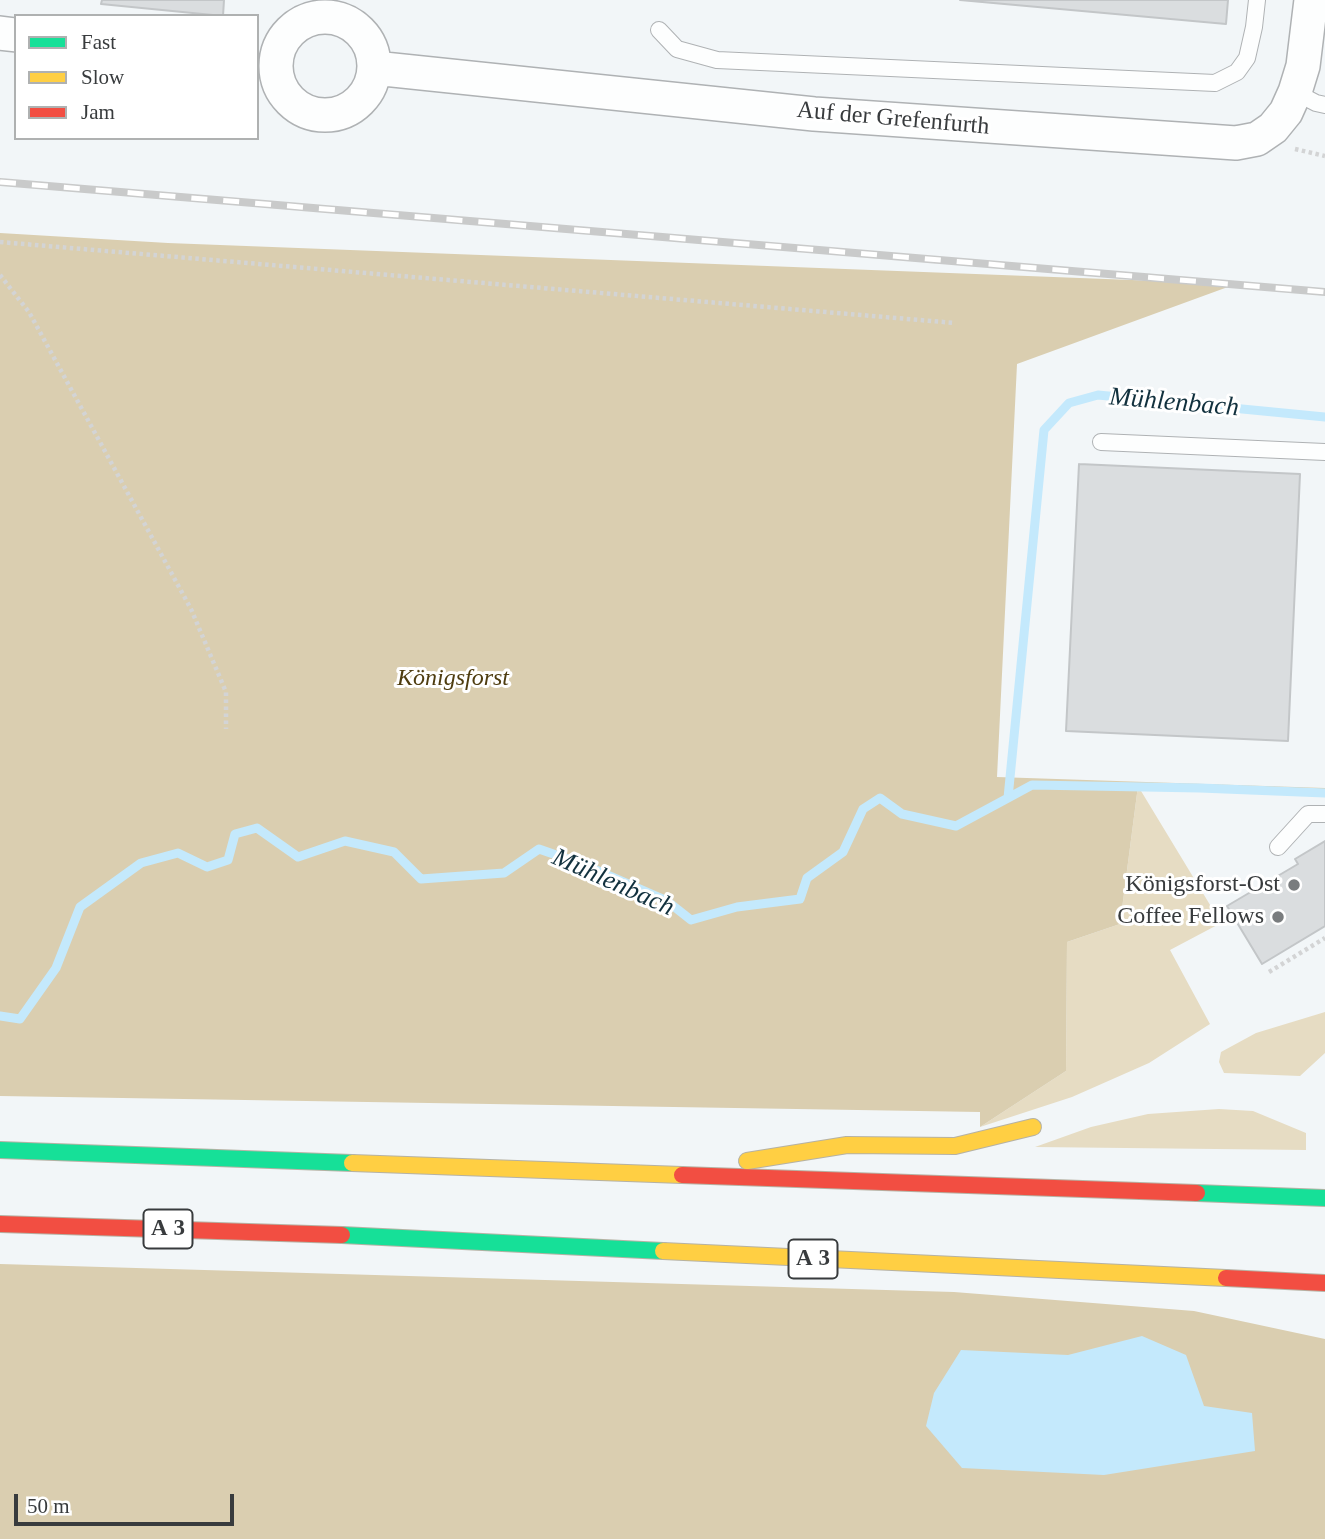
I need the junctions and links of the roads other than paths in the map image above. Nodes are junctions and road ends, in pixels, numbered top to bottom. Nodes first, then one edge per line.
1 (1257, 0) edge
2 (1311, 0) edge
3 (659, 30) dead end
4 (267, 59) edge
5 (374, 68) junction
6 (1310, 99) edge
7 (1101, 442) dead end
8 (1325, 452) edge
9 (1325, 814) edge
10 (1278, 847) dead end
11 (1033, 1128) dead end
12 (0, 1150) edge
13 (658, 1175) junction
14 (1325, 1198) edge
15 (0, 1224) edge
16 (1291, 1282) junction
17 (1325, 1283) edge
18 (1325, 1290) edge

1 - 3 lane
2 - 6 street, Auf der Grefenfurth
4 - 5 street
4 - 5 street
5 - 6 street, Auf der Grefenfurth
7 - 8 lane
9 - 10 lane
11 - 13 highway
12 - 13 highway
13 - 14 highway
15 - 16 highway, A 3
16 - 17 highway, A 3
16 - 18 highway, A 3

